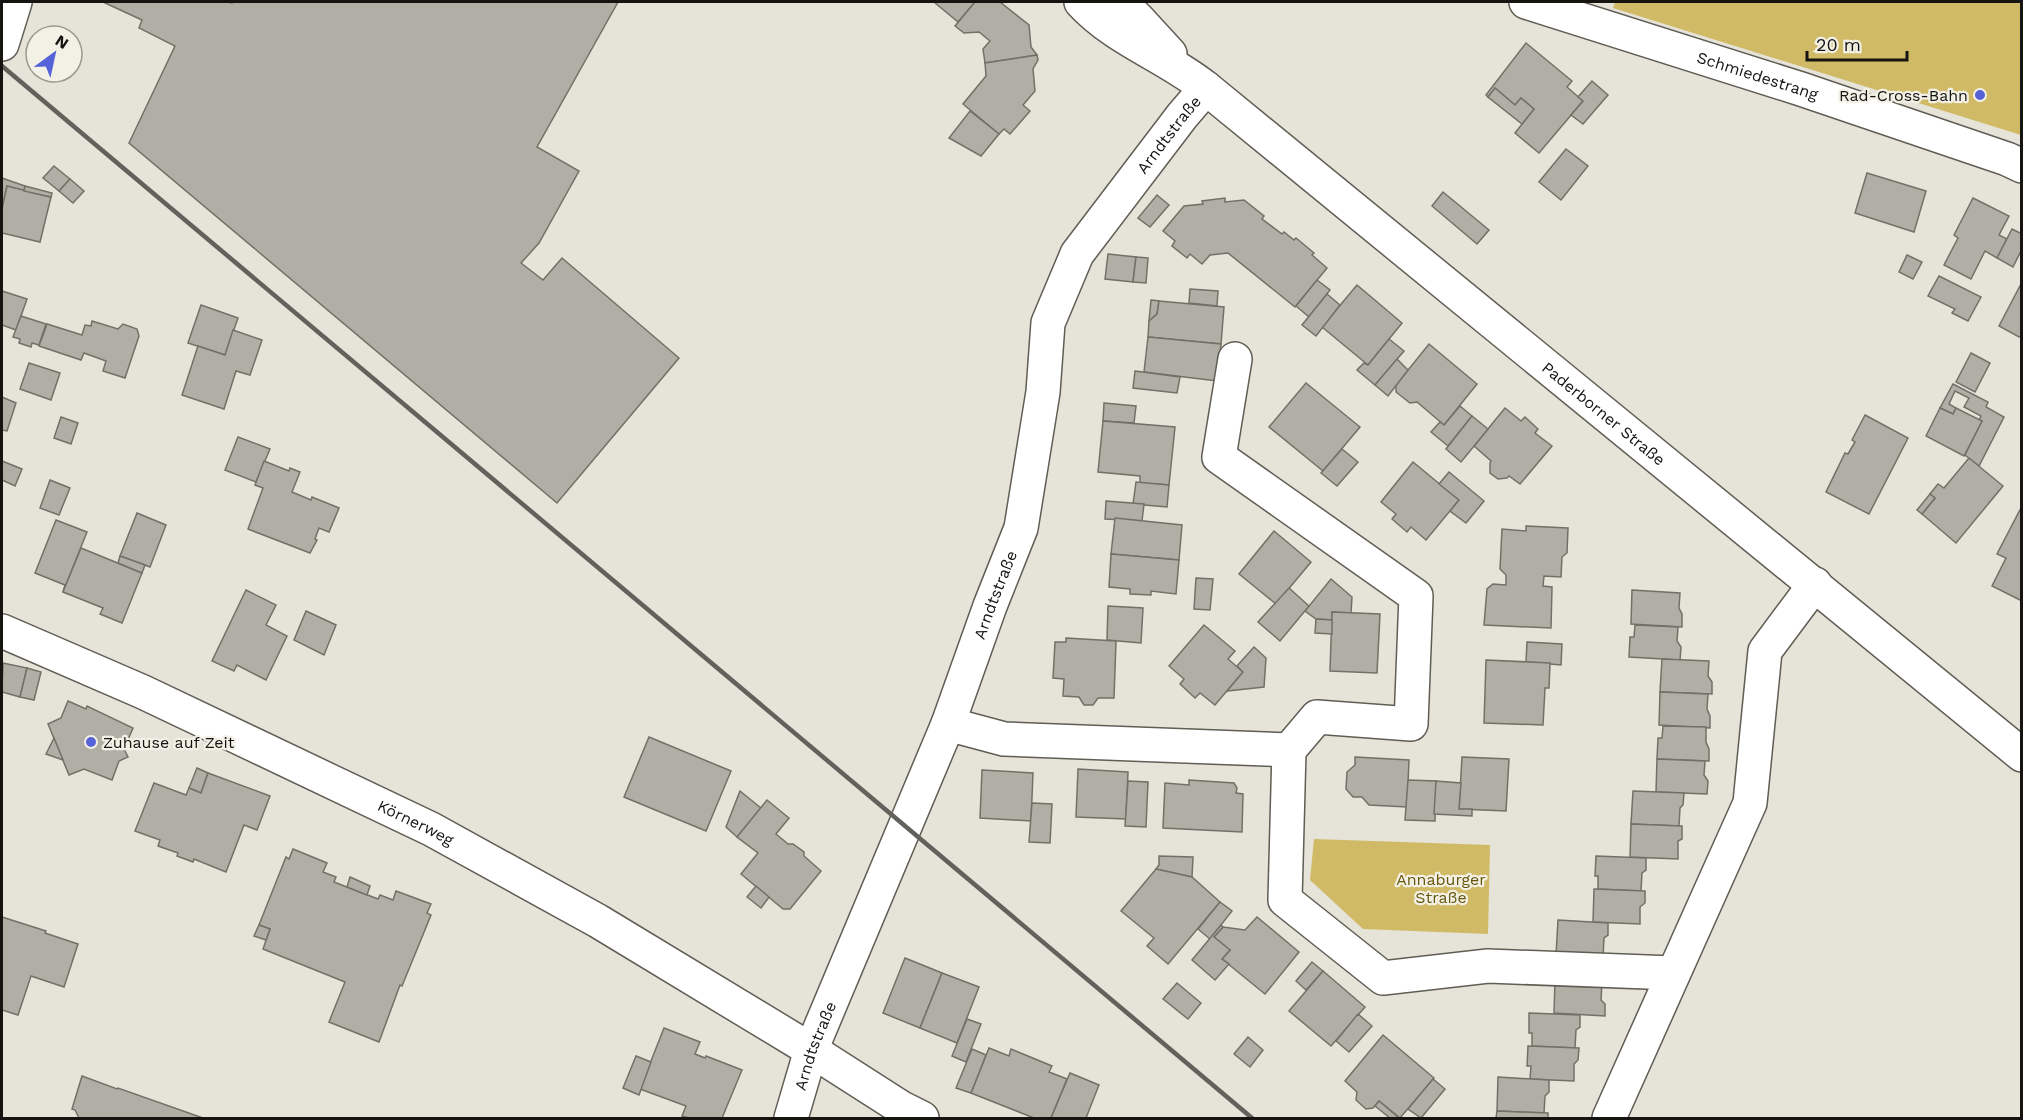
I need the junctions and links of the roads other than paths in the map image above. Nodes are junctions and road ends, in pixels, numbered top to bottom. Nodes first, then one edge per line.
1 (15, 2) edge
2 (1081, 2) edge
3 (1120, 2) edge
4 (1526, 2) edge
5 (2, 44) edge
6 (1195, 79) junction
7 (2022, 166) edge
8 (1235, 359) dead end
9 (1815, 584) junction
10 (2, 631) edge
11 (948, 724) junction
12 (1289, 750) junction
13 (2022, 755) edge
14 (1673, 974) junction
15 (811, 1050) junction
16 (791, 1119) edge
17 (922, 1119) edge
18 (1609, 1119) edge

1 - 5 street
2 - 6 street, Paderborner Straße
3 - 6 street, Paderborner Straße
4 - 7 street, Schmiedestrang
6 - 9 street, Paderborner Straße
6 - 11 street, Arndtstraße
8 - 12 street
9 - 13 street, Paderborner Straße
9 - 14 street
10 - 15 street, Körnerweg
11 - 12 street
11 - 15 street, Arndtstraße
12 - 14 street
14 - 18 street
15 - 16 street, Arndtstraße
15 - 17 street, Körnerweg

